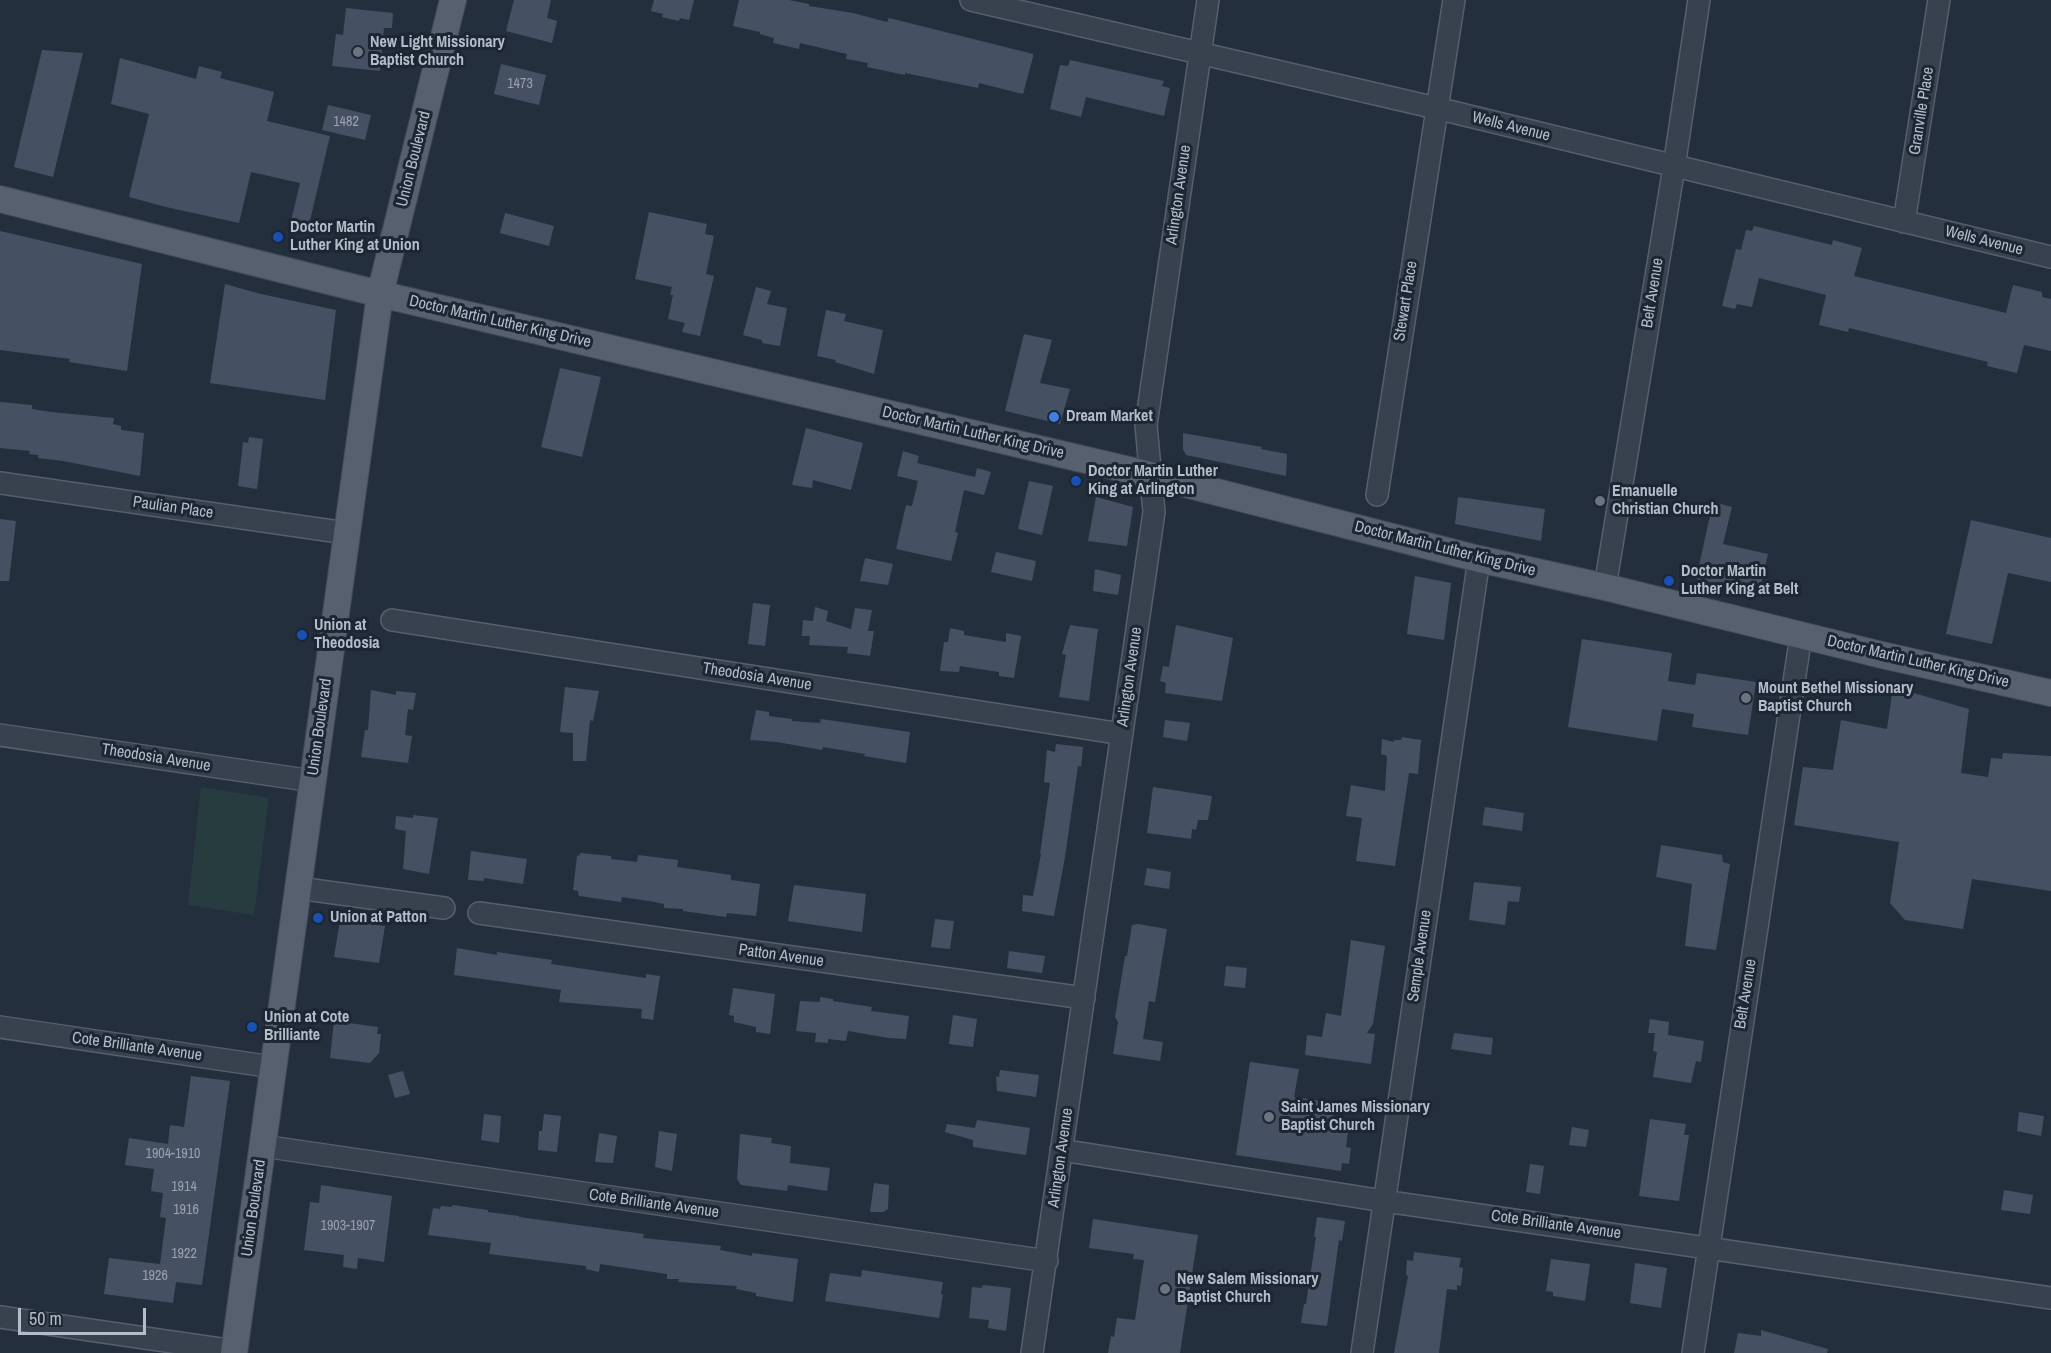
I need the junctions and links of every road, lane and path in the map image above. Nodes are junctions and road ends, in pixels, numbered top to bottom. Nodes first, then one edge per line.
1 (453, 0) edge
2 (971, 0) edge
3 (1208, 0) edge
4 (1454, 0) edge
5 (1699, 0) edge
6 (1939, 0) edge
7 (1200, 54) junction
8 (1437, 108) junction
9 (1674, 167) junction
10 (0, 199) edge
11 (1905, 222) junction
12 (2051, 257) edge
13 (380, 294) junction
14 (1150, 475) junction
15 (0, 483) edge
16 (1377, 495) dead end
17 (346, 533) junction
18 (1479, 559) junction
19 (1605, 586) junction
20 (392, 620) dead end
21 (1801, 635) junction
22 (2051, 693) edge
23 (1122, 734) junction
24 (0, 735) edge
25 (313, 781) junction
26 (298, 888) junction
27 (444, 908) dead end
28 (479, 913) dead end
29 (1084, 998) junction
30 (0, 1027) edge
31 (273, 1067) junction
32 (263, 1146) junction
33 (1061, 1150) junction
34 (1384, 1201) junction
35 (1708, 1247) junction
36 (1047, 1261) junction
37 (2051, 1299) edge
38 (0, 1317) edge
39 (234, 1352) edge
40 (1032, 1353) edge
41 (1362, 1353) edge
42 (1692, 1353) edge

1 - 13 main road, Union Boulevard
2 - 7 street, Wells Avenue
3 - 7 street, Arlington Avenue
4 - 8 street
5 - 9 street, Belt Avenue
6 - 11 street, Granville Place
7 - 8 street, Wells Avenue
7 - 14 street, Arlington Avenue
8 - 9 street, Wells Avenue
8 - 16 street, Stewart Place
9 - 11 street, Wells Avenue
9 - 19 street, Belt Avenue
10 - 13 main road, Doctor Martin Luther King Drive
11 - 12 street, Wells Avenue
13 - 14 main road, Doctor Martin Luther King Drive
13 - 17 main road, Union Boulevard
14 - 18 main road, Doctor Martin Luther King Drive
14 - 23 street, Arlington Avenue
15 - 17 street, Paulian Place
17 - 25 main road, Union Boulevard
18 - 19 main road, Doctor Martin Luther King Drive
18 - 34 street, Semple Avenue
19 - 21 main road, Doctor Martin Luther King Drive
20 - 23 street, Theodosia Avenue
21 - 22 main road, Doctor Martin Luther King Drive
21 - 35 street, Belt Avenue
23 - 29 street, Arlington Avenue
24 - 25 street, Theodosia Avenue
25 - 26 main road, Union Boulevard
26 - 27 street
26 - 31 main road, Union Boulevard
28 - 29 street, Patton Avenue
29 - 33 street, Arlington Avenue
30 - 31 street, Cote Brilliante Avenue
31 - 32 main road, Union Boulevard
32 - 36 street, Cote Brilliante Avenue
32 - 39 main road, Union Boulevard
33 - 34 street, Cote Brilliante Avenue
33 - 36 street, Arlington Avenue
34 - 35 street, Cote Brilliante Avenue
34 - 41 street, Semple Avenue
35 - 37 street, Cote Brilliante Avenue
35 - 42 street, Belt Avenue
36 - 40 street, Arlington Avenue
38 - 39 street

